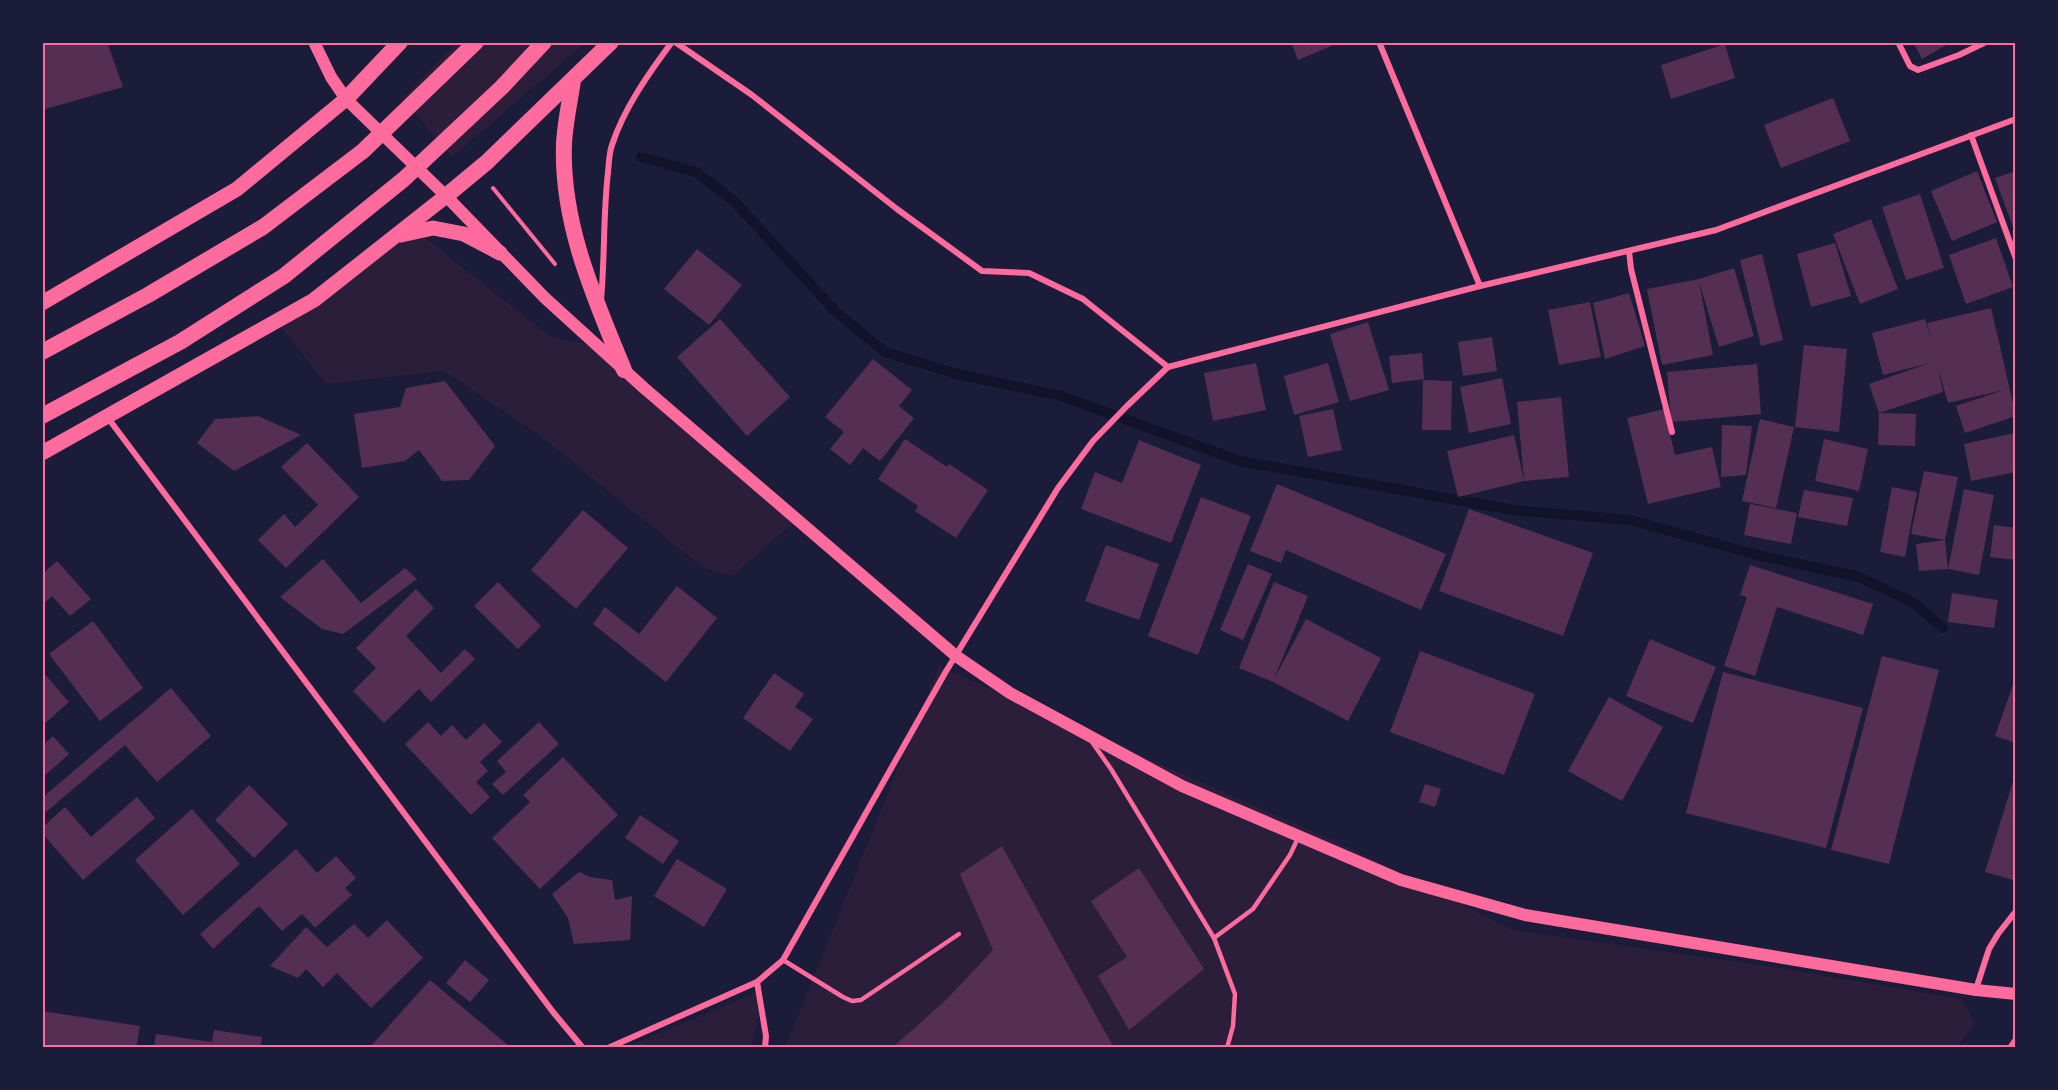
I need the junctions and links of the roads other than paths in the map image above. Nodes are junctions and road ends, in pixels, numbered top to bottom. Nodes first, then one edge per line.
1 (314, 42) edge
2 (400, 42) edge
3 (476, 42) edge
4 (544, 42) edge
5 (611, 42) edge
6 (673, 42) edge
7 (1379, 42) edge
8 (1898, 42) edge
9 (1986, 42) edge
10 (573, 80) junction
11 (346, 99) junction
12 (2016, 119) edge
13 (1971, 135) junction
14 (446, 196) junction
15 (395, 237) junction
16 (1629, 251) junction
17 (500, 253) junction
18 (2016, 259) edge
19 (1480, 286) junction
20 (42, 303) edge
21 (600, 311) junction
22 (42, 352) edge
23 (1168, 367) junction
24 (624, 370) junction
25 (42, 416) edge
26 (107, 418) junction
27 (1672, 432) dead end
28 (42, 453) edge
29 (956, 656) junction
30 (1087, 736) junction
31 (1298, 838) junction
32 (2016, 910) edge
33 (959, 934) dead end
34 (1214, 938) junction
35 (783, 960) junction
36 (757, 982) junction
37 (1976, 990) junction
38 (2016, 994) edge
39 (2016, 1038) edge
40 (583, 1048) edge
41 (608, 1048) edge
42 (765, 1048) edge
43 (1227, 1048) edge
44 (2009, 1048) edge

1 - 11 main road
2 - 11 highway
3 - 22 highway
4 - 25 highway
5 - 10 highway
6 - 21 street
6 - 23 street
7 - 19 street
8 - 9 street
10 - 14 highway
10 - 21 highway
11 - 14 main road
11 - 20 main road
12 - 13 street
13 - 16 street
13 - 18 street
14 - 15 main road
14 - 17 main road
15 - 17 main road
15 - 26 main road
16 - 19 street
16 - 27 street
17 - 24 main road
19 - 23 street
21 - 24 highway
23 - 29 street
24 - 29 main road
26 - 28 main road
26 - 40 street
29 - 30 main road
29 - 35 street
30 - 31 main road
30 - 34 lane
31 - 34 lane
31 - 37 main road
32 - 37 street
33 - 35 lane
34 - 43 lane
35 - 36 street
36 - 41 street
36 - 42 street
37 - 38 main road
39 - 44 lane

